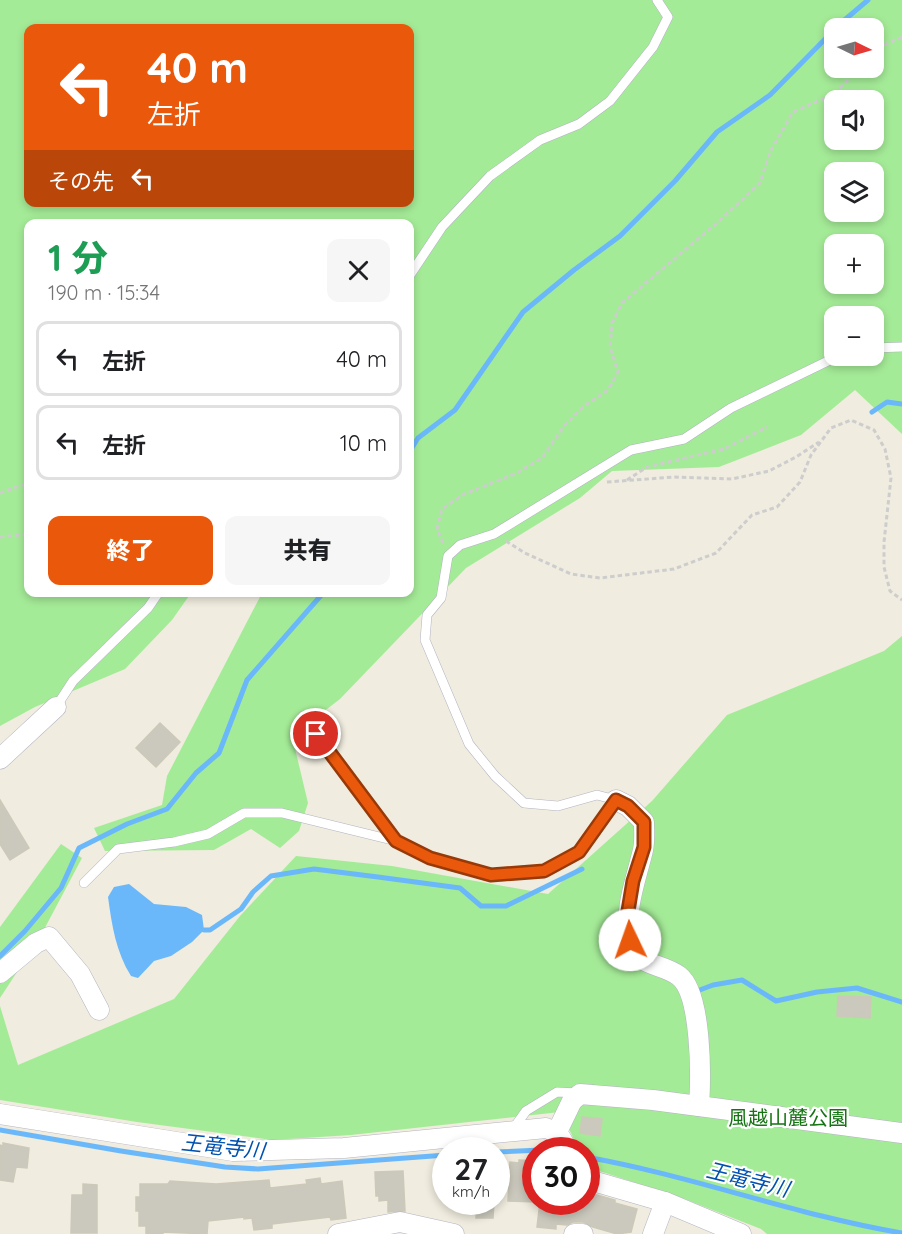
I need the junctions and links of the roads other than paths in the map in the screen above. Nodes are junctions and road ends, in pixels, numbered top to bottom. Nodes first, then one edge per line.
1 (657, 0) edge
2 (414, 268) edge
3 (902, 347) edge
4 (884, 348) edge
5 (824, 363) edge
6 (156, 597) edge
7 (57, 707) joint
8 (303, 716) dead end
9 (0, 759) edge
10 (616, 800) junction
11 (396, 841) junction
12 (84, 884) dead end
13 (0, 973) edge
14 (99, 1010) dead end
15 (580, 1094) junction
16 (699, 1106) junction
17 (0, 1114) edge
18 (512, 1131) junction
19 (902, 1133) edge
20 (558, 1137) edge
21 (563, 1137) edge
22 (600, 1183) edge
23 (665, 1202) junction
24 (731, 1232) edge
25 (338, 1234) edge
26 (454, 1234) edge
27 (574, 1234) edge
28 (583, 1234) edge
29 (653, 1234) edge

1 - 2 lane
3 - 4 lane
5 - 10 lane
6 - 7 lane
7 - 9 street
8 - 11 lane
10 - 11 lane
10 - 16 street
11 - 12 lane
13 - 14 street
15 - 16 street
15 - 18 lane
15 - 21 street
16 - 19 street
17 - 18 street
18 - 20 street
22 - 23 street
23 - 24 street
23 - 29 street
25 - 26 street
27 - 28 street

